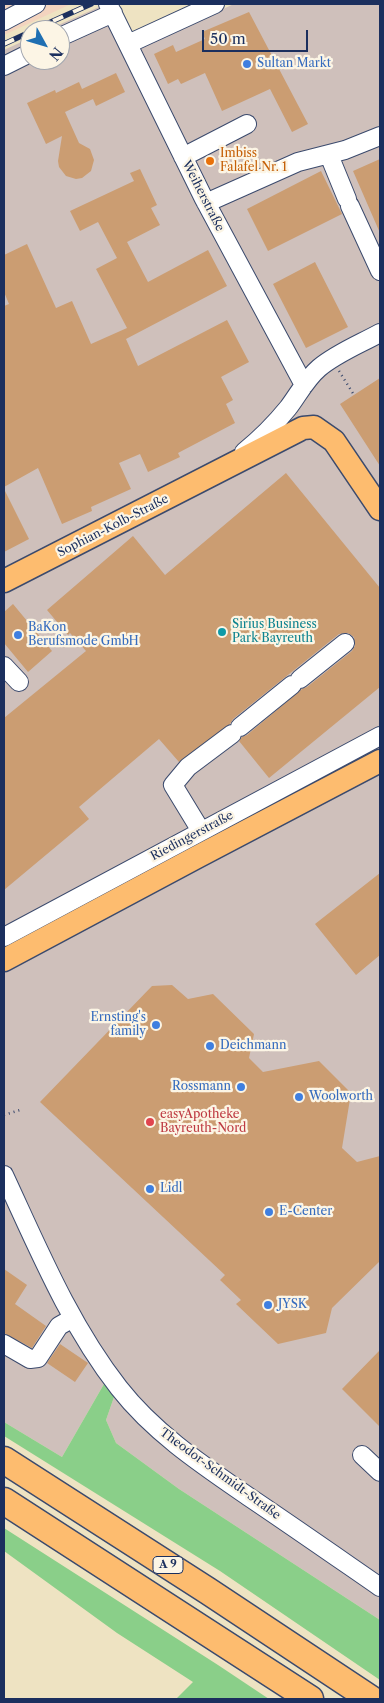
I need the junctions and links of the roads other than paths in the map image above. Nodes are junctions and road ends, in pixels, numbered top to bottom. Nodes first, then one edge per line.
1 (36, 4) edge
2 (215, 4) edge
3 (110, 8) edge
4 (4, 21) edge
5 (70, 31) edge
6 (128, 44) junction
7 (20, 58) edge
8 (4, 66) edge
9 (247, 124) dead end
10 (380, 136) edge
11 (329, 155) junction
12 (183, 157) junction
13 (206, 203) junction
14 (380, 271) edge
15 (380, 333) edge
16 (304, 385) junction
17 (222, 470) junction
18 (374, 491) edge
19 (380, 509) edge
20 (4, 581) edge
21 (344, 643) dead end
22 (4, 666) edge
23 (19, 682) dead end
24 (380, 736) edge
25 (380, 761) edge
26 (201, 831) junction
27 (4, 937) edge
28 (4, 960) edge
29 (4, 1175) edge
30 (72, 1318) junction
31 (4, 1344) edge
32 (362, 1455) dead end
33 (4, 1460) edge
34 (380, 1472) edge
35 (4, 1501) edge
36 (380, 1587) edge
37 (248, 1658) junction
38 (290, 1699) edge
39 (310, 1699) edge
40 (371, 1699) edge

1 - 4 street
2 - 6 street
3 - 5 street
3 - 6 street, Weiherstraße
6 - 12 street, Weiherstraße
7 - 8 street
9 - 12 street
10 - 11 street
11 - 13 street
11 - 14 street
12 - 13 street, Weiherstraße
13 - 16 street, Weiherstraße
15 - 16 street
16 - 17 street
17 - 18 main road
17 - 20 main road, Sophian-Kolb-Straße
18 - 19 main road
21 - 26 street
22 - 23 street
24 - 26 street, Riedingerstraße
25 - 28 main road, Riedingerstraße
26 - 27 street, Riedingerstraße
29 - 30 street, Theodor-Schmidt-Straße
30 - 31 street
30 - 36 street, Theodor-Schmidt-Straße
32 - 34 street
33 - 40 highway, A 9
35 - 37 highway
37 - 38 highway
37 - 39 highway

